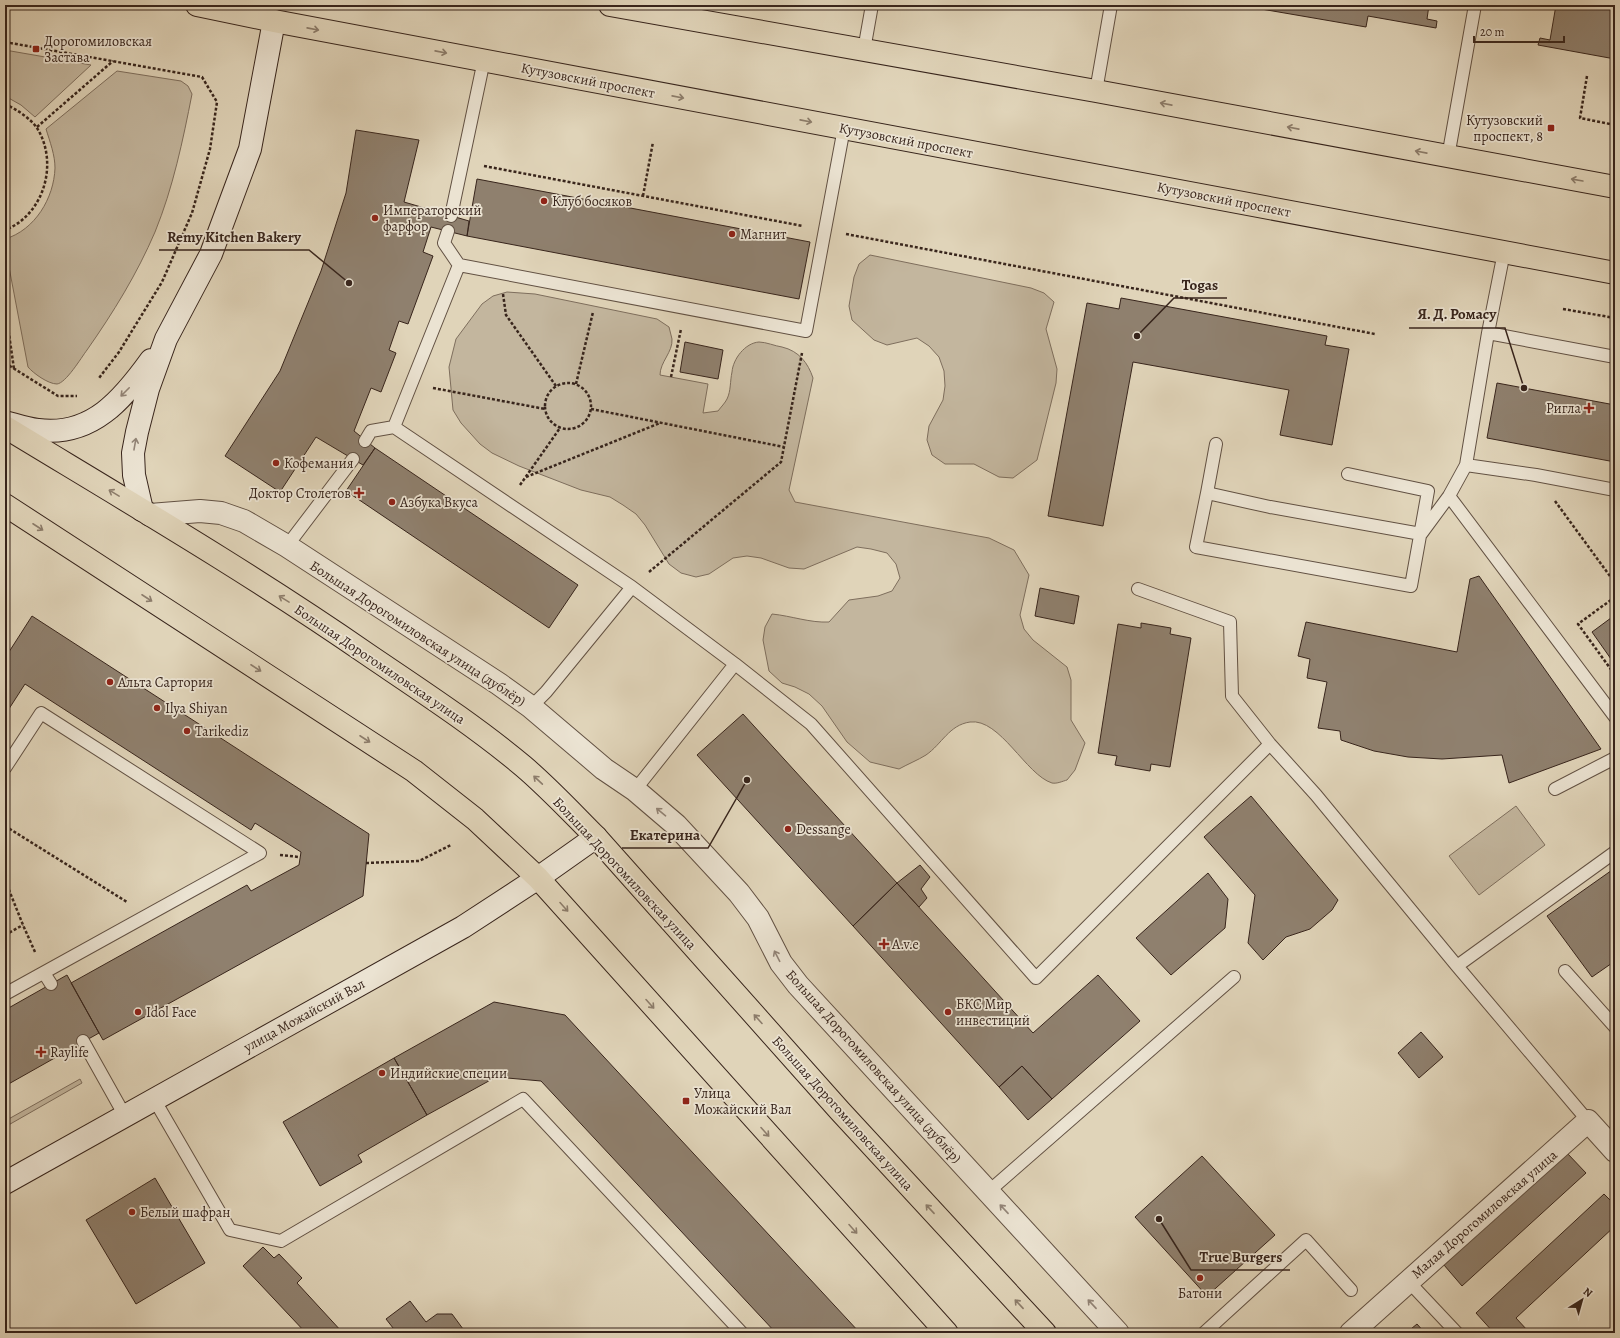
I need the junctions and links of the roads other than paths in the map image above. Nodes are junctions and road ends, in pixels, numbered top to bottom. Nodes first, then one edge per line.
1 (197, 5) edge
2 (610, 5) edge
3 (872, 5) edge
4 (1111, 5) edge
5 (1475, 5) edge
6 (274, 21) junction
7 (864, 50) junction
8 (484, 60) junction
9 (1096, 91) junction
10 (844, 128) junction
11 (1448, 157) junction
12 (1615, 187) edge
13 (451, 216) dead end
14 (448, 231) dead end
15 (1504, 252) junction
16 (459, 265) junction
17 (1615, 273) edge
18 (1488, 333) junction
19 (166, 339) junction
20 (1615, 357) edge
21 (5, 422) edge
22 (5, 427) edge
23 (394, 427) junction
24 (366, 440) dead end
25 (1216, 444) dead end
26 (353, 459) dead end
27 (1466, 465) junction
28 (1348, 474) dead end
29 (1615, 490) edge
30 (1207, 493) junction
31 (1449, 496) junction
32 (5, 506) edge
33 (146, 512) junction
34 (1421, 534) junction
35 (287, 546) junction
36 (632, 587) junction
37 (1138, 589) dead end
38 (735, 664) junction
39 (531, 707) junction
40 (1615, 717) edge
41 (1270, 744) junction
42 (1615, 758) edge
43 (5, 768) edge
44 (1555, 789) dead end
45 (635, 790) junction
46 (596, 837) junction
47 (1615, 852) edge
48 (538, 878) junction
49 (1457, 966) junction
50 (1565, 971) dead end
51 (44, 972) junction
52 (1234, 977) dead end
53 (51, 984) dead end
54 (5, 994) edge
55 (1615, 1027) edge
56 (83, 1041) dead end
57 (154, 1099) junction
58 (125, 1116) junction
59 (1588, 1121) junction
60 (1615, 1151) edge
61 (5, 1183) edge
62 (988, 1192) junction
63 (1408, 1281) junction
64 (1351, 1290) dead end
65 (742, 1333) edge
66 (947, 1333) edge
67 (1045, 1333) edge
68 (1118, 1333) edge
69 (1204, 1333) edge
70 (1351, 1333) edge
71 (1457, 1333) edge

1 - 6 main road, Кутузовский проспект
2 - 7 main road
3 - 7 lane
4 - 9 lane
5 - 11 lane
6 -> 8 main road, Кутузовский проспект
6 - 19 street
7 - 9 main road
8 -> 10 main road, Кутузовский проспект
8 - 13 lane
11 -> 9 main road
10 - 15 main road, Кутузовский проспект
10 - 16 lane
12 -> 11 main road
14 - 16 lane
15 - 17 main road, Кутузовский проспект
15 - 18 lane
16 - 23 lane
18 - 20 lane
18 - 27 lane
19 -> 21 street
33 -> 19 street
33 -> 22 main road, Большая Дорогомиловская улица
23 - 24 lane
23 - 36 lane
25 - 30 lane
26 - 35 lane
27 - 29 lane
27 - 31 lane
28 - 34 lane
30 - 34 lane
30 - 34 lane
31 - 34 lane
31 - 40 lane
32 -> 48 main road
33 - 35 street, Большая Дорогомиловская улица (дублёр)
46 -> 33 main road, Большая Дорогомиловская улица
35 - 39 street, Большая Дорогомиловская улица (дублёр)
36 - 38 lane
36 - 39 lane
37 - 41 lane
38 - 41 lane
38 - 45 lane
39 - 45 street, Большая Дорогомиловская улица (дублёр)
41 - 49 lane
42 - 44 lane
43 - 51 lane
62 -> 45 street, Большая Дорогомиловская улица (дублёр)
46 - 48 street, улица Можайский Вал
67 -> 46 main road, Большая Дорогомиловская улица
47 - 49 lane
48 - 57 street, улица Можайский Вал
48 -> 66 main road
49 - 59 lane
50 - 55 lane
51 - 53 lane
51 - 54 lane
52 - 62 lane
56 - 58 lane
57 - 58 street, улица Можайский Вал
57 - 65 lane
58 - 61 street, улица Можайский Вал
59 - 60 street
59 - 63 street, Малая Дорогомиловская улица
68 -> 62 street, Большая Дорогомиловская улица (дублёр)
63 - 70 street, Малая Дорогомиловская улица
63 - 71 lane
64 - 69 lane

